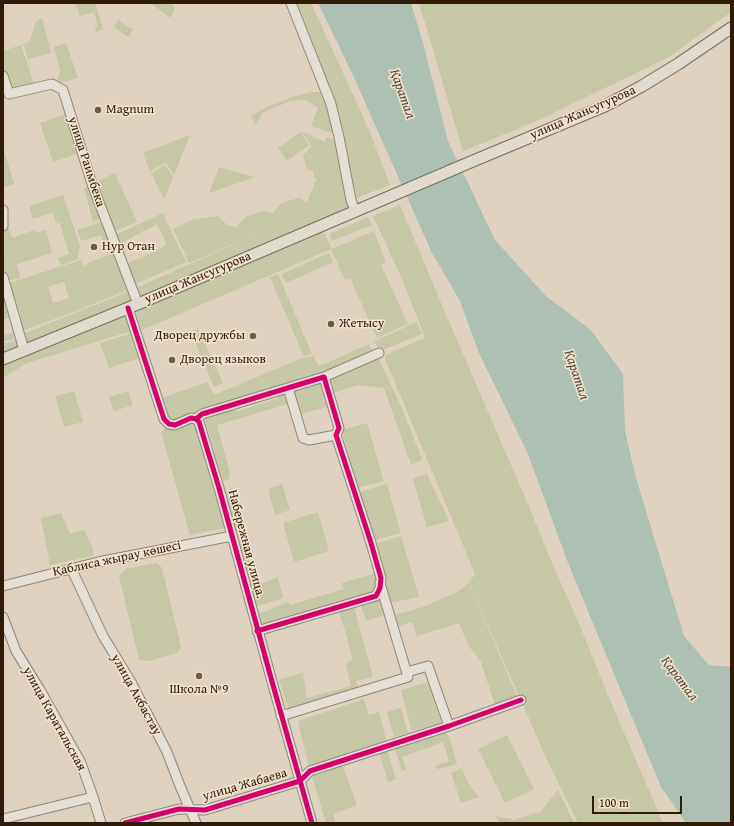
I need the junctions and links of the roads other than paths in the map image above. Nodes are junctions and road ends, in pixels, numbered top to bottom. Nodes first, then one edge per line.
1 (290, 3) edge
2 (731, 28) edge
3 (3, 76) edge
4 (6, 97) edge
5 (3, 210) edge
6 (355, 211) junction
7 (3, 226) edge
8 (3, 277) edge
9 (138, 304) junction
10 (128, 308) junction
11 (24, 350) junction
12 (379, 353) dead end
13 (3, 358) edge
14 (324, 377) junction
15 (288, 388) junction
16 (196, 419) junction
17 (336, 435) junction
18 (232, 536) junction
19 (71, 568) junction
20 (380, 583) junction
21 (3, 586) edge
22 (3, 617) edge
23 (258, 631) junction
24 (407, 672) junction
25 (521, 700) dead end
26 (282, 716) junction
27 (449, 726) junction
28 (300, 781) junction
29 (93, 797) junction
30 (190, 809) junction
31 (3, 819) edge
32 (100, 823) edge
33 (125, 823) edge
34 (196, 823) edge
35 (312, 823) edge

1 - 6 street
2 - 6 main road, улица Жансугурова
3 - 4 street, улица Раимбека
4 - 9 street, улица Раимбека
5 - 7 street
6 - 9 main road, улица Жансугурова
8 - 11 street
9 - 10 main road, улица Жансугурова
10 - 11 main road, улица Жансугурова
10 - 16 street
11 - 13 main road, улица Жансугурова
12 - 14 street
14 - 15 street
14 - 17 street
15 - 16 street
15 - 17 street
16 - 18 street, Набережная улица.
17 - 20 street
18 - 19 street, Қаблиса жырау көшесі
18 - 23 street, Набережная улица.
19 - 21 street, Қаблиса жырау көшесі
19 - 30 street, улица Акбастау
20 - 23 street
20 - 24 street
22 - 29 street, улица Каратальская
23 - 26 street, Набережная улица.
24 - 26 street
24 - 27 street
25 - 27 street
26 - 28 street, Набережная улица.
27 - 28 street
28 - 30 street, улица Жабаева
28 - 35 street, Набережная улица.
29 - 31 street
29 - 32 street, улица Каратальская
30 - 33 street, улица Жабаева
30 - 34 street, улица Акбастау

